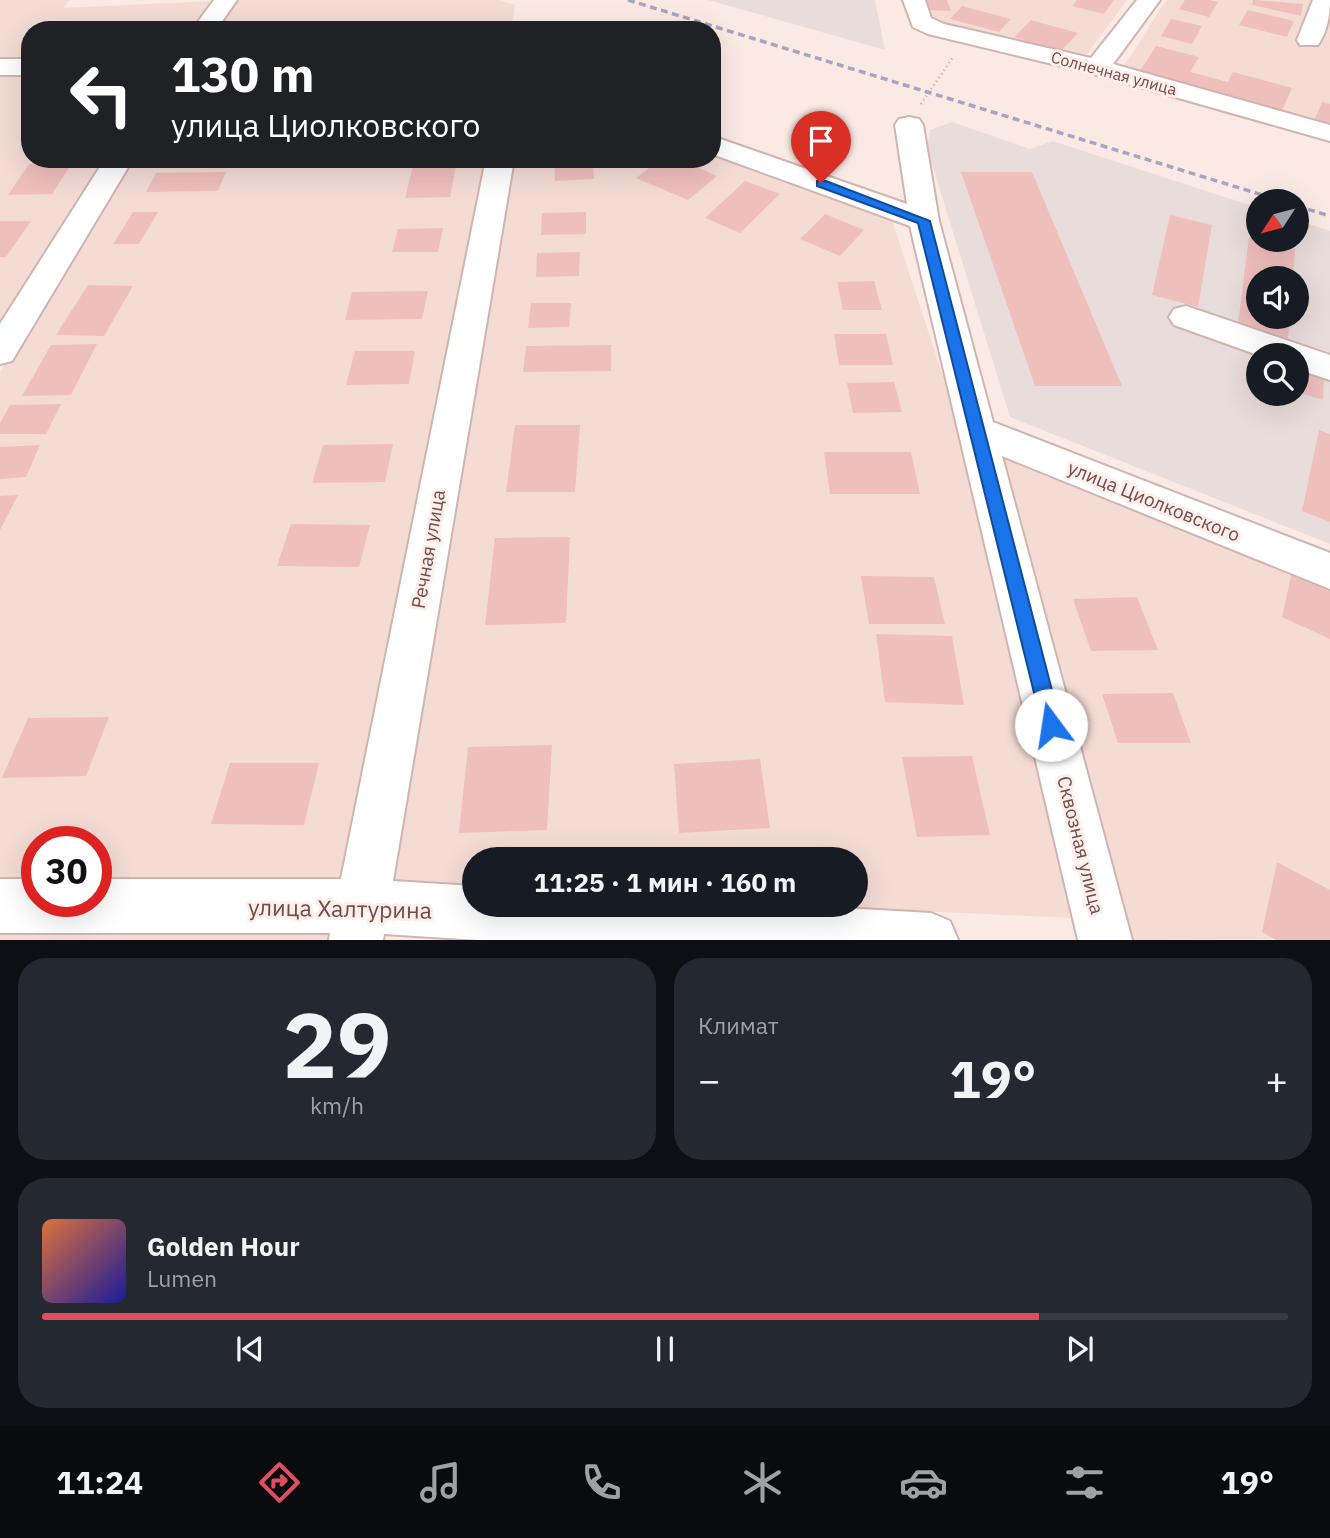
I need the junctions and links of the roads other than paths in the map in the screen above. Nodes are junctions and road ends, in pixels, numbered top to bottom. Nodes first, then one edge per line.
1 (226, 0) edge
2 (914, 0) edge
3 (1149, 0) edge
4 (1324, 0) edge
5 (211, 21) edge
6 (1309, 40) dead end
7 (0, 66) edge
8 (21, 66) edge
9 (1097, 67) junction
10 (909, 125) dead end
11 (1330, 133) edge
12 (721, 147) edge
13 (113, 168) edge
14 (498, 168) edge
15 (924, 221) junction
16 (1186, 317) dead end
17 (1259, 343) edge
18 (0, 352) edge
19 (1309, 361) edge
20 (1330, 368) edge
21 (978, 431) junction
22 (1330, 571) edge
23 (0, 906) edge
24 (359, 923) edge
25 (931, 940) edge
26 (1105, 940) edge

1 - 5 street
2 - 9 street, Солнечная улица
3 - 9 street
4 - 6 street
7 - 8 street
9 - 11 street, Солнечная улица
10 - 15 street, Сквозная улица
12 - 15 street
13 - 18 street
14 - 24 street, Речная улица
15 - 21 street, Сквозная улица
16 - 17 street
19 - 20 street
21 - 22 street, улица Циолковского
21 - 26 street, Сквозная улица
23 - 24 street, улица Халтурина
24 - 25 street, улица Халтурина

